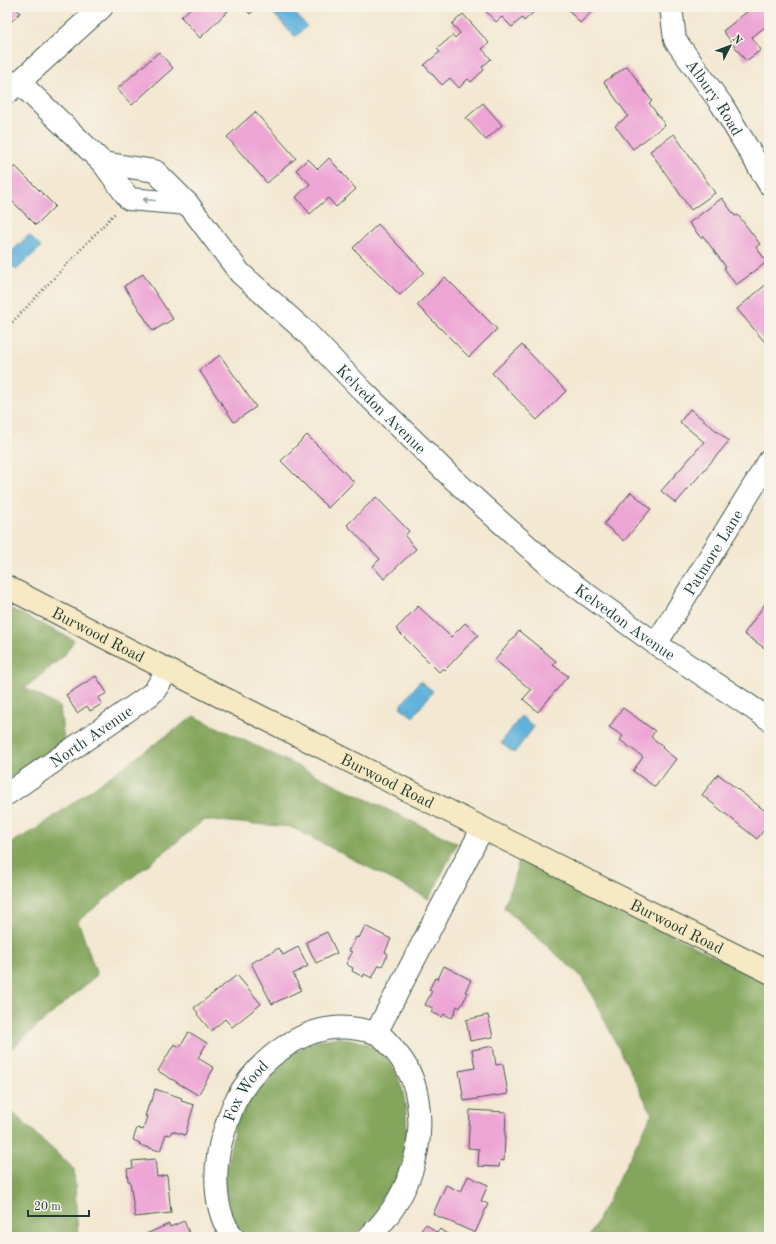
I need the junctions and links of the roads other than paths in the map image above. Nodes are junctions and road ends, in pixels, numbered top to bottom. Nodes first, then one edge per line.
1 (102, 7) edge
2 (671, 7) edge
3 (13, 87) edge
4 (103, 163) junction
5 (769, 184) edge
6 (188, 204) junction
7 (769, 461) edge
8 (7, 587) edge
9 (656, 644) junction
10 (168, 670) junction
11 (769, 719) edge
12 (7, 794) edge
13 (482, 829) junction
14 (769, 972) edge
15 (376, 1033) junction
16 (234, 1237) edge
17 (369, 1237) edge

1 - 3 street
2 - 5 street, Albury Road
3 - 4 street
4 - 6 street, Kelvedon Avenue
6 -> 4 street
6 - 9 street, Kelvedon Avenue
7 - 9 street, Patmore Lane
8 - 10 street, Burwood Road
9 - 11 street, Kelvedon Avenue
10 - 12 street, North Avenue
10 - 13 street, Burwood Road
13 - 14 street, Burwood Road
13 - 15 street
15 - 16 street, Fox Wood
15 - 17 street

